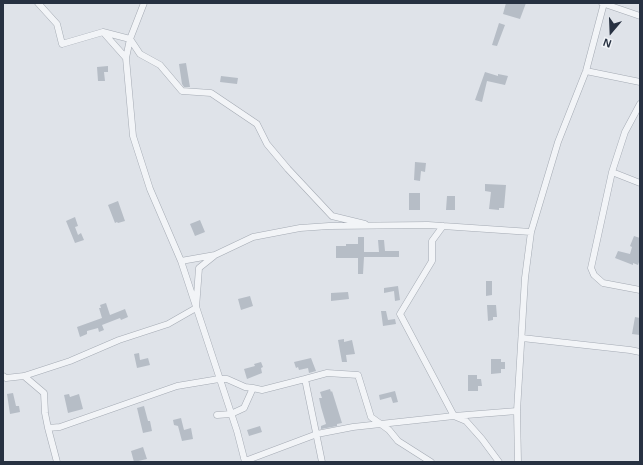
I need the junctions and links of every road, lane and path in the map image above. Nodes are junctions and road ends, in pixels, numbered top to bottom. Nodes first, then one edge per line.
1 (38, 3) edge
2 (144, 3) edge
3 (603, 4) edge
4 (640, 16) edge
5 (103, 32) junction
6 (130, 39) junction
7 (126, 58) junction
8 (586, 71) junction
9 (640, 82) edge
10 (640, 104) edge
11 (612, 172) junction
12 (640, 183) edge
13 (373, 226) junction
14 (443, 226) junction
15 (531, 232) junction
16 (215, 255) junction
17 (181, 261) junction
18 (640, 290) edge
19 (196, 308) junction
20 (522, 338) junction
21 (640, 352) edge
22 (3, 376) edge
23 (24, 376) junction
24 (219, 378) junction
25 (305, 379) junction
26 (253, 388) junction
27 (517, 411) junction
28 (231, 414) junction
29 (217, 415) dead end
30 (454, 416) junction
31 (378, 423) junction
32 (48, 428) junction
33 (317, 434) junction
34 (245, 461) edge
35 (57, 462) edge
36 (322, 462) edge
37 (431, 462) edge
38 (499, 462) edge
39 (518, 462) edge

1 - 5 street
2 - 6 street
3 - 4 street
3 - 8 street
5 - 6 street
5 - 7 street
6 - 7 street
6 - 13 street
7 - 17 street
8 - 9 street
8 - 15 street
10 - 11 street
11 - 12 street
11 - 18 street
13 - 14 street
13 - 16 street
14 - 15 street
14 - 30 street
15 - 20 street
16 - 17 street
16 - 19 street
17 - 19 street
19 - 23 street
19 - 24 street
20 - 21 street
20 - 27 street
22 - 23 street
23 - 32 street
24 - 26 street
24 - 28 street
24 - 32 street
25 - 26 street
25 - 31 street
25 - 33 street
26 - 28 street
27 - 30 street
27 - 39 street
28 - 29 street
28 - 34 street
30 - 31 street
30 - 38 street
31 - 33 street
31 - 37 street
32 - 35 street
33 - 34 street
33 - 36 street

